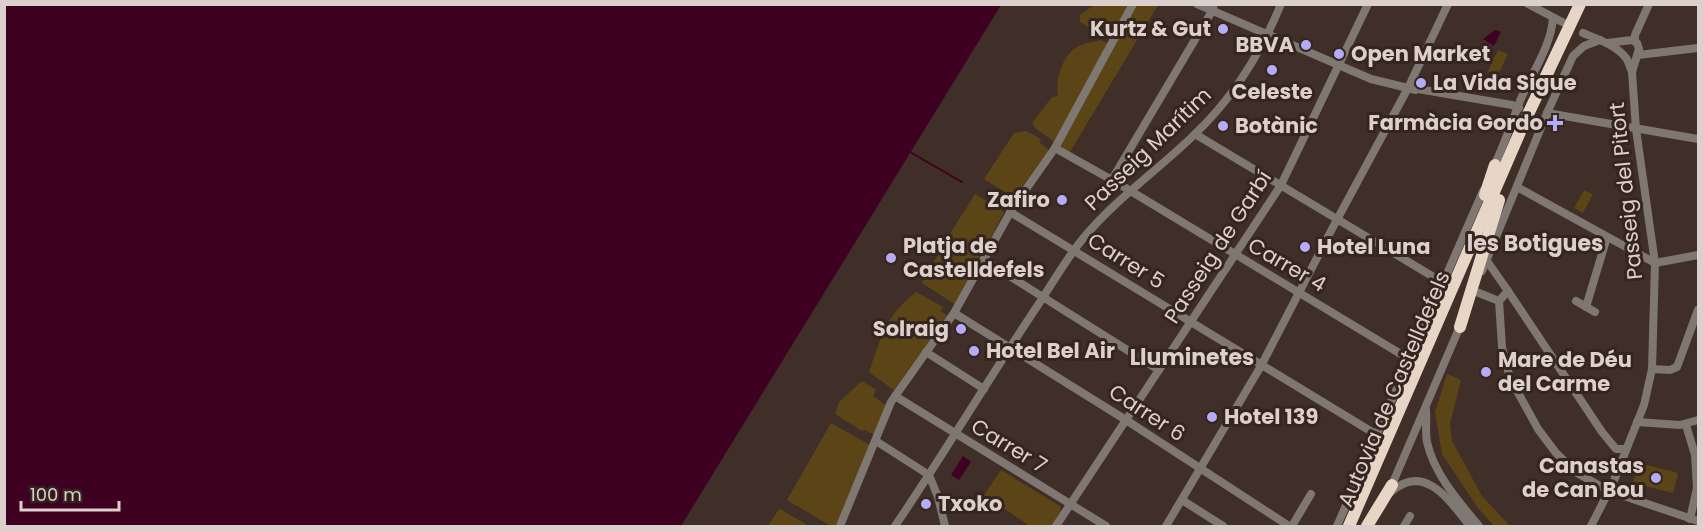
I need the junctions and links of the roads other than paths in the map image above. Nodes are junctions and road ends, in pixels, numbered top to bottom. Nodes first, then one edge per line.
1 (1133, 4) edge
2 (1197, 4) edge
3 (1281, 4) edge
4 (1368, 4) edge
5 (1448, 4) edge
6 (1580, 4) edge
7 (1587, 4) edge
8 (1647, 5) edge
9 (1534, 6) edge
10 (1213, 8) edge
11 (1553, 18) junction
12 (1566, 24) dead end
13 (1583, 33) dead end
14 (1269, 36) junction
15 (1625, 41) junction
16 (1604, 42) junction
17 (1636, 42) junction
18 (1698, 48) edge
19 (1653, 52) junction
20 (1637, 55) junction
21 (1624, 56) junction
22 (1339, 66) junction
23 (1632, 72) junction
24 (1410, 89) junction
25 (1519, 108) junction
26 (1547, 113) junction
27 (1636, 129) junction
28 (1195, 134) junction
29 (1698, 139) edge
30 (1055, 148) junction
31 (1495, 165) junction
32 (1111, 181) junction
33 (1281, 185) junction
34 (1517, 187) junction
35 (1131, 192) junction
36 (1500, 196) junction
37 (1010, 212) junction
38 (1337, 219) junction
39 (1607, 237) junction
40 (1075, 250) junction
41 (1235, 255) junction
42 (1698, 255) edge
43 (984, 260) junction
44 (1487, 261) junction
45 (1655, 263) junction
46 (1455, 280) junction
47 (1442, 282) junction
48 (1474, 291) junction
49 (1508, 291) junction
50 (1299, 292) junction
51 (1044, 296) junction
52 (1499, 302) junction
53 (1576, 302) dead end
54 (1586, 307) junction
55 (1698, 310) edge
56 (1595, 312) dead end
57 (954, 313) junction
58 (1191, 323) junction
59 (1460, 327) junction
60 (1010, 347) junction
61 (926, 352) junction
62 (1409, 359) junction
63 (1261, 366) junction
64 (1652, 369) junction
65 (1159, 370) junction
66 (984, 389) junction
67 (895, 396) junction
68 (1426, 406) junction
69 (1126, 420) junction
70 (1698, 420) edge
71 (1637, 422) junction
72 (1686, 425) junction
73 (955, 434) junction
74 (1377, 435) junction
75 (876, 441) junction
76 (1616, 449) junction
77 (1626, 449) junction
78 (1622, 461) junction
79 (1200, 469) junction
80 (929, 475) junction
81 (1390, 490) junction
82 (1609, 491) junction
83 (1311, 494) dead end
84 (1182, 500) junction
85 (1070, 505) junction
86 (1410, 516) dead end
87 (1694, 520) edge
88 (840, 526) edge
89 (895, 526) edge
90 (945, 526) edge
91 (1056, 526) edge
92 (1106, 526) edge
93 (1166, 526) edge
94 (1223, 526) edge
95 (1290, 526) edge
96 (1337, 526) edge
97 (1349, 526) edge
98 (1356, 526) edge
99 (1367, 526) edge
100 (1373, 526) edge
101 (1404, 526) edge
102 (1470, 526) edge
103 (1479, 526) edge
104 (1591, 526) edge

1 - 30 street
2 - 10 street
3 - 14 street, Passeig Marítim
4 - 22 street, Passeig de Garbí
5 - 24 street
6 - 46 highway, Autovia de Castelldefels
7 - 36 highway, Autovia de Castelldefels
8 - 17 street
9 - 11 street
10 - 14 street
10 - 32 street
11 - 12 street
11 - 25 street
13 - 16 street
14 - 22 street
14 - 28 street, Passeig Marítim
15 - 16 street
15 - 17 street
15 - 21 street
16 - 21 street
16 - 26 street
17 - 19 street
17 - 20 street
18 - 19 street
19 - 20 street
20 - 21 street
20 - 23 street, Passeig del Pitort
21 - 23 street
22 - 24 street
22 - 33 street, Passeig de Garbí
23 - 27 street, Passeig del Pitort
24 - 25 street
24 - 38 street
25 - 31 street
26 - 27 street
26 - 34 street
27 - 29 street
27 - 45 street, Passeig del Pitort
28 - 33 street
28 - 35 street, Passeig Marítim
30 - 32 street, Carrer 4
30 - 37 street
31 - 46 highway
31 - 47 street
32 - 35 street, Carrer 4
33 - 38 street
33 - 41 street, Passeig de Garbí
34 - 39 street
34 - 44 street
35 - 40 street, Passeig Marítim
35 - 41 street, Carrer 4
36 - 59 highway
36 - 98 highway, Autovia de Castelldefels
37 - 40 street, Carrer 5
37 - 43 street
38 - 47 street
38 - 50 street
39 - 45 street
39 - 54 street
40 - 51 street, Passeig Marítim
40 - 58 street, Carrer 5
41 - 50 street, Carrer 4
41 - 58 street, Passeig de Garbí
42 - 45 street
43 - 51 street
43 - 57 street
44 - 48 street
44 - 49 street
45 - 64 street, Passeig del Pitort
46 - 97 highway, Autovia de Castelldefels
47 - 62 street
48 - 52 street
48 - 59 street
49 - 52 street
49 - 76 street
50 - 62 street, Carrer 4
50 - 63 street
51 - 60 street, Passeig Marítim
51 - 65 street
52 - 82 street
53 - 54 street
54 - 56 street
55 - 64 street
57 - 60 street, Carrer 6
57 - 61 street
58 - 63 street, Carrer 5
58 - 65 street, Passeig de Garbí
59 - 68 street
60 - 66 street, Passeig Marítim
60 - 69 street, Carrer 6
61 - 66 street
61 - 67 street
62 - 74 street
63 - 74 street, Carrer 5
63 - 79 street
64 - 71 street, Passeig del Pitort
65 - 69 street, Passeig de Garbí
66 - 73 street, Passeig Marítim
67 - 73 street, Carrer 7
67 - 75 street
68 - 81 street
68 - 103 street
69 - 79 street, Carrer 6
69 - 85 street, Passeig de Garbí
70 - 72 street
71 - 72 street
71 - 77 street, Passeig del Pitort
72 - 87 street
73 - 80 street, Passeig Marítim
73 - 85 street, Carrer 7
74 - 96 street
75 - 80 street
75 - 88 street
76 - 77 street
76 - 78 street
77 - 78 street, Passeig del Pitort
78 - 82 street, Passeig del Pitort
79 - 84 street
79 - 95 street, Carrer 6
80 - 89 street, Passeig Marítim
80 - 90 street
81 - 99 highway
81 - 100 street
81 - 102 street
82 - 87 street
82 - 104 street, Passeig del Pitort
83 - 95 street
84 - 93 street
84 - 94 street
85 - 91 street, Passeig de Garbí
85 - 92 street, Carrer 7
86 - 101 street

